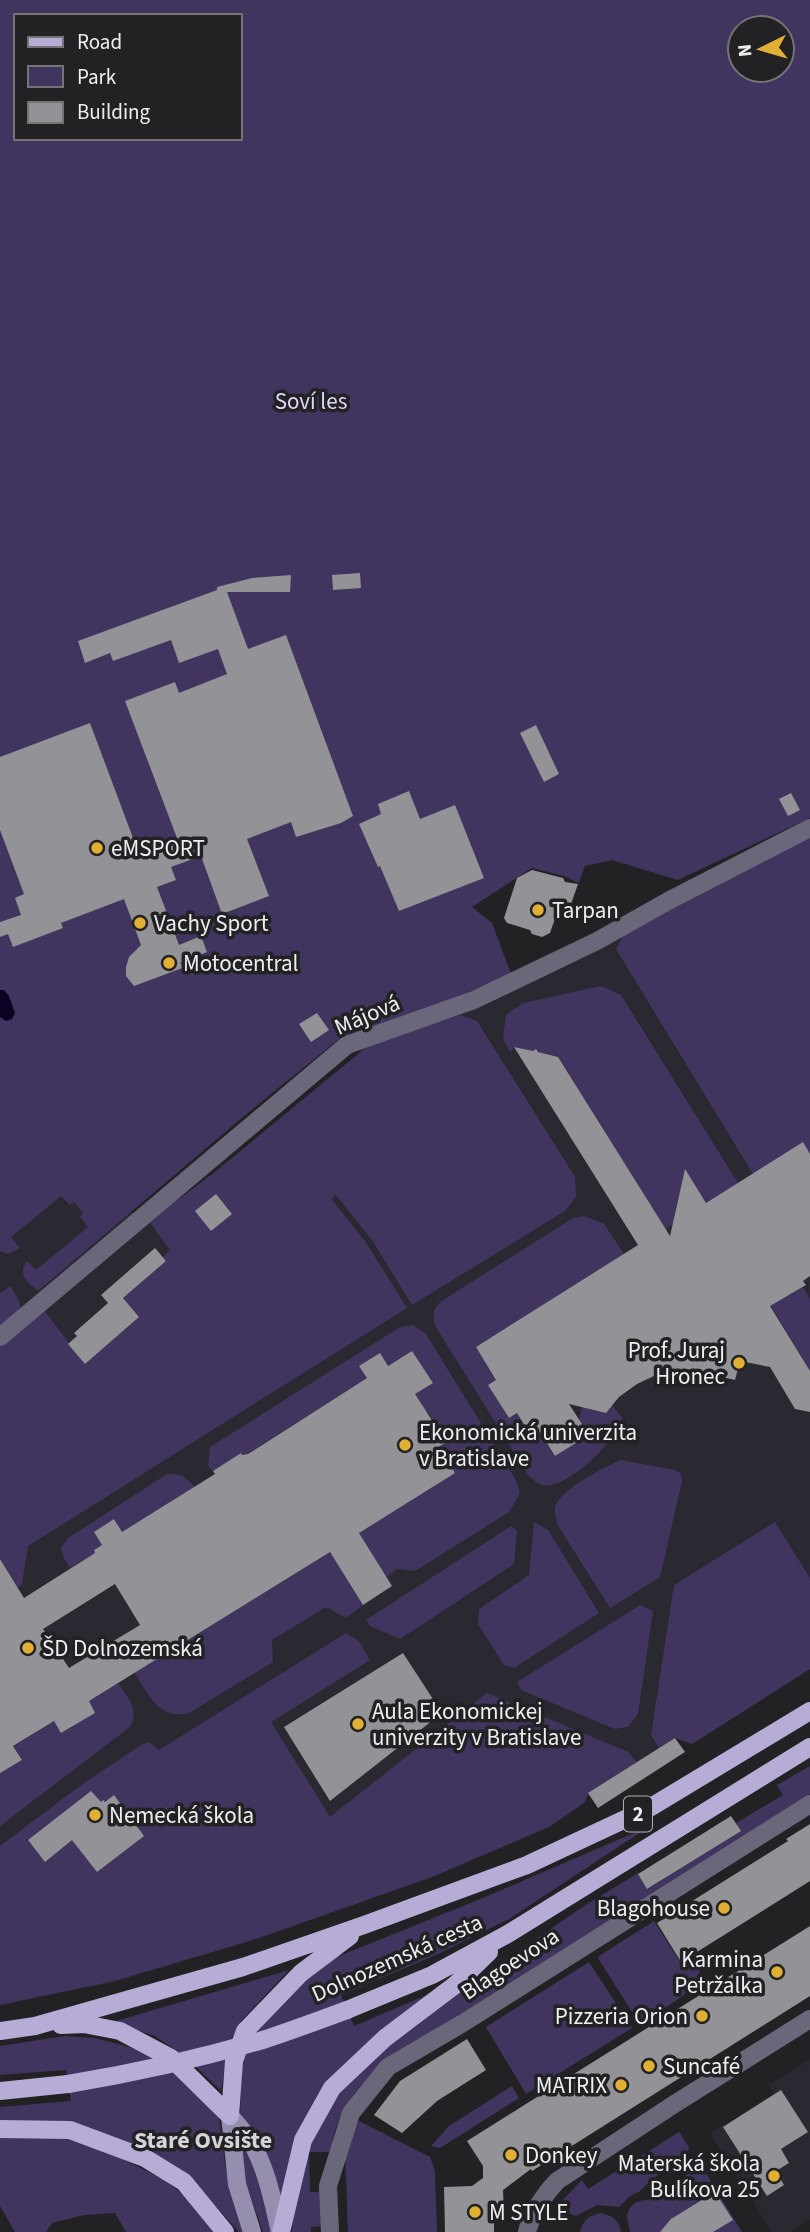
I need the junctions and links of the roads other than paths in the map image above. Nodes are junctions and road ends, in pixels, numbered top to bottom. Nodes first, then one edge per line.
1 (810, 828) edge
2 (0, 1337) edge
3 (810, 1711) edge
4 (810, 1747) edge
5 (810, 1804) edge
6 (364, 1925) junction
7 (506, 1935) junction
8 (810, 2019) edge
9 (35, 2026) junction
10 (0, 2031) edge
11 (0, 2091) edge
12 (230, 2116) junction
13 (0, 2129) edge
14 (225, 2232) edge
15 (252, 2232) edge
16 (281, 2232) edge
17 (330, 2232) edge
18 (527, 2232) edge

1 - 2 street, Májová
3 - 6 main road, Dolnozemská cesta / 2
4 - 7 main road, Dolnozemská cesta / 2
5 - 17 street, Blagoevova
6 - 9 main road, Dolnozemská cesta / 2
6 - 12 main road
7 - 11 main road, Dolnozemská cesta / 2, bridge
7 - 16 main road
8 - 18 street
9 - 10 main road, Dolnozemská cesta / 2
9 - 12 main road
12 - 15 street
12 - 16 street
13 - 14 main road

